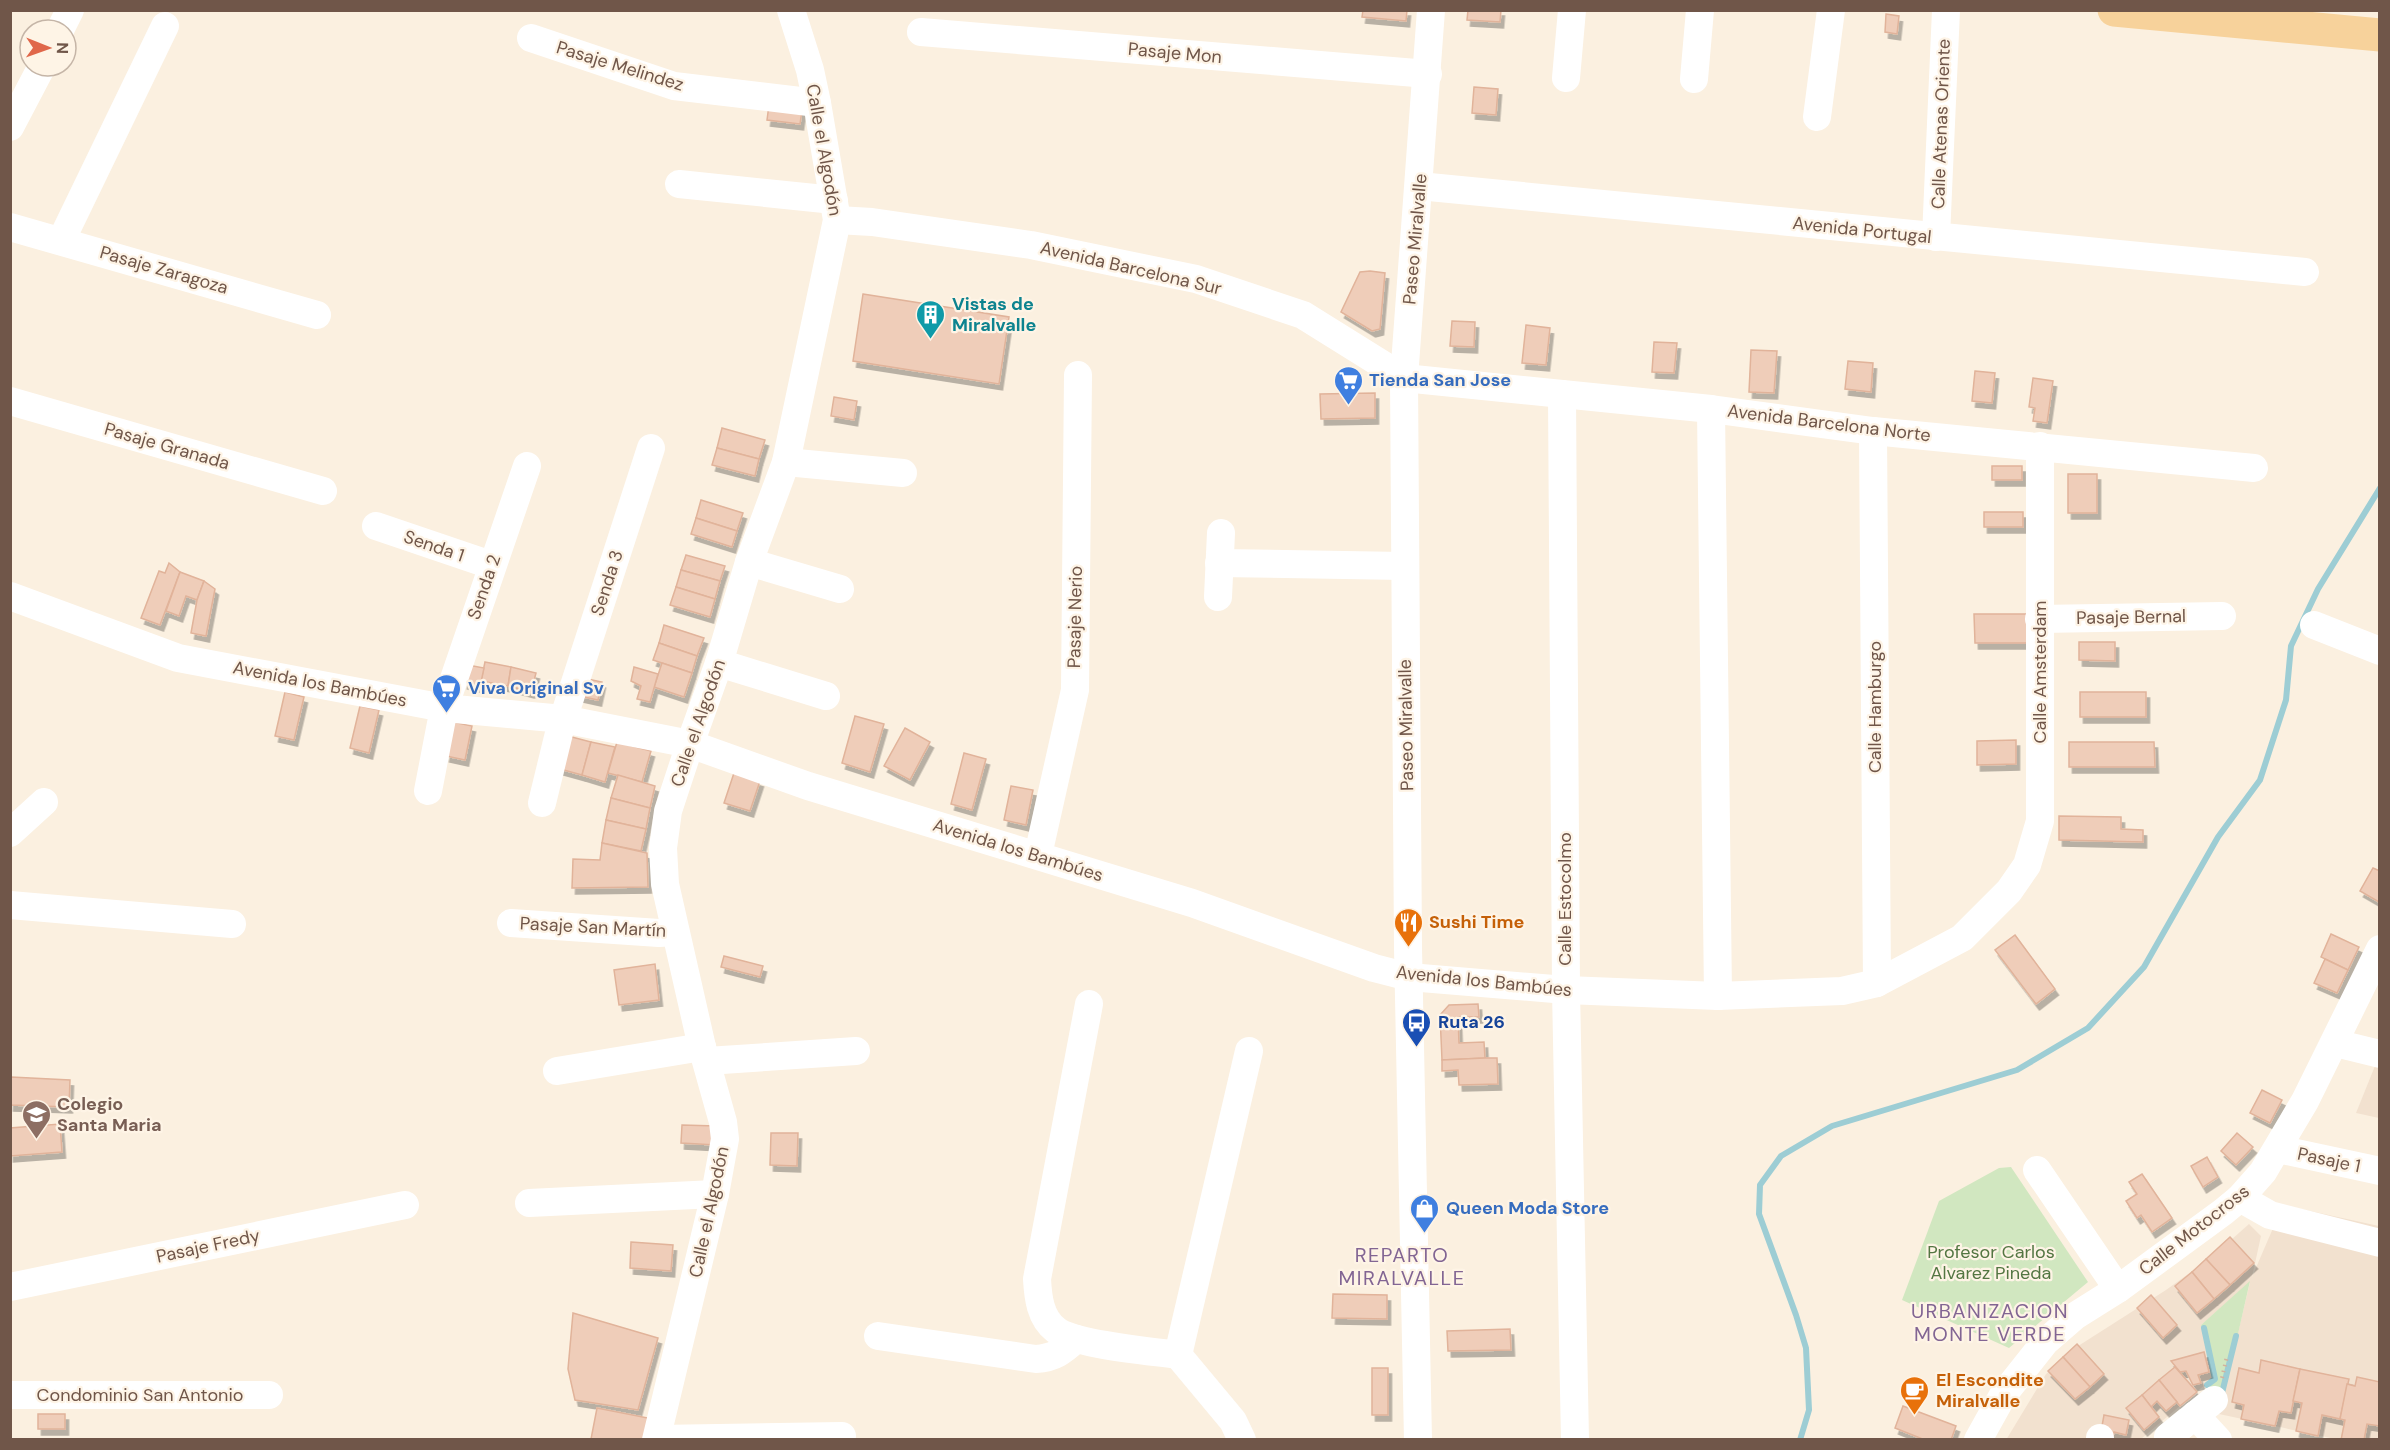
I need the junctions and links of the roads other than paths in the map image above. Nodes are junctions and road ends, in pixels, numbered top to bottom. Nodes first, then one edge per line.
1 (791, 10) edge
2 (1431, 10) edge
3 (1572, 10) edge
4 (1700, 10) edge
5 (1831, 10) edge
6 (1946, 10) edge
7 (2114, 10) edge
8 (165, 26) dead end
9 (921, 32) dead end
10 (2379, 35) edge
11 (531, 38) dead end
12 (1428, 74) junction
13 (36, 78) edge
14 (1566, 78) dead end
15 (1694, 79) dead end
16 (817, 103) junction
17 (1817, 117) dead end
18 (10, 127) edge
19 (680, 184) dead end
20 (1419, 186) junction
21 (836, 210) junction
22 (10, 226) edge
23 (1936, 237) junction
24 (61, 241) junction
25 (2305, 272) dead end
26 (317, 315) dead end
27 (1078, 375) dead end
28 (1404, 378) junction
29 (1562, 394) junction
30 (10, 401) edge
31 (1711, 409) junction
32 (1873, 430) junction
33 (2040, 446) junction
34 (651, 448) dead end
35 (786, 462) junction
36 (527, 466) dead end
37 (2254, 468) dead end
38 (903, 473) dead end
39 (323, 491) dead end
40 (376, 526) dead end
41 (1221, 533) dead end
42 (749, 562) junction
43 (1219, 563) junction
44 (491, 565) junction
45 (1404, 566) junction
46 (840, 589) dead end
47 (10, 596) edge
48 (1218, 597) dead end
49 (2222, 616) dead end
50 (2039, 619) junction
51 (2314, 625) dead end
52 (2379, 651) edge
53 (719, 663) junction
54 (826, 696) dead end
55 (444, 708) junction
56 (563, 719) junction
57 (690, 744) junction
58 (428, 790) dead end
59 (44, 802) dead end
60 (542, 803) dead end
61 (10, 832) edge
62 (1038, 855) junction
63 (2009, 891) joint
64 (10, 905) edge
65 (511, 923) dead end
66 (232, 924) dead end
67 (675, 932) junction
68 (2379, 950) edge
69 (1409, 977) junction
70 (1877, 983) junction
71 (1566, 990) junction
72 (1718, 996) junction
73 (1089, 1004) dead end
74 (2335, 1043) junction
75 (856, 1051) dead end
76 (1249, 1051) dead end
77 (704, 1054) junction
78 (2379, 1054) edge
79 (557, 1071) dead end
80 (2278, 1149) junction
81 (2037, 1170) dead end
82 (2379, 1171) edge
83 (715, 1194) junction
84 (2240, 1198) junction
85 (529, 1203) dead end
86 (405, 1205) dead end
87 (2379, 1243) edge
88 (10, 1287) edge
89 (2118, 1289) junction
90 (878, 1336) dead end
91 (1076, 1340) junction
92 (1179, 1355) junction
93 (10, 1395) edge
94 (269, 1395) dead end
95 (842, 1436) dead end
96 (2168, 1437) dead end
97 (657, 1439) edge
98 (1242, 1440) edge
99 (1418, 1440) edge
100 (1575, 1440) edge
101 (1978, 1440) edge
102 (2218, 1440) edge

1 - 16 street, Calle el Algodón
2 - 12 street, Paseo Miralvalle
3 - 14 street
4 - 15 street
5 - 17 street
6 - 23 street, Calle Atenas Oriente
7 - 10 main road
8 - 24 street
9 - 12 street, Pasaje Mon
11 - 16 street, Pasaje Melindez
12 - 20 street, Paseo Miralvalle
13 - 18 street
16 - 21 street, Calle el Algodón
19 - 21 street, Avenida Barcelona Sur
20 - 23 street, Avenida Portugal
20 - 28 street, Paseo Miralvalle
21 - 28 street, Avenida Barcelona Sur
21 - 35 street, Calle el Algodón
22 - 24 street, Pasaje Zaragoza
23 - 25 street, Avenida Portugal
24 - 26 street, Pasaje Zaragoza
27 - 62 street, Pasaje Nerio
28 - 29 street, Avenida Barcelona Norte
28 - 45 street, Paseo Miralvalle
29 - 31 street, Avenida Barcelona Norte
29 - 71 street, Calle Estocolmo
30 - 39 street, Pasaje Granada
31 - 32 street, Avenida Barcelona Norte
31 - 72 street
32 - 33 street, Avenida Barcelona Norte
32 - 70 street, Calle Hamburgo
33 - 37 street, Avenida Barcelona Norte
33 - 50 street, Calle Amsterdam
34 - 56 street, Senda 3
35 - 38 street
35 - 42 street, Calle el Algodón
36 - 44 street, Senda 2
40 - 44 street, Senda 1
41 - 43 street
42 - 46 street
42 - 53 street, Calle el Algodón
43 - 45 street
43 - 48 street
44 - 55 street, Senda 2
45 - 69 street, Paseo Miralvalle
47 - 55 street, Avenida los Bambúes
49 - 50 street, Pasaje Bernal
50 - 63 street, Calle Amsterdam
51 - 52 street
53 - 54 street
53 - 57 street, Calle el Algodón
55 - 56 street, Avenida los Bambúes
55 - 58 street, Senda 2
56 - 57 street, Avenida los Bambúes
56 - 60 street, Senda 3
57 - 62 street, Avenida los Bambúes
57 - 67 street, Calle el Algodón
59 - 61 street
62 - 69 street, Avenida los Bambúes
63 - 70 street, Avenida los Bambúes
64 - 66 street
65 - 67 street, Pasaje San Martín
67 - 77 street, Calle el Algodón
68 - 74 street, Calle Motocross
69 - 71 street, Avenida los Bambúes
69 - 99 street, Paseo Miralvalle
70 - 72 street, Avenida los Bambúes
71 - 72 street, Avenida los Bambúes
71 - 100 street, Calle Estocolmo
73 - 91 street
74 - 78 street
74 - 80 street, Calle Motocross
75 - 77 street
76 - 92 street
77 - 79 street
77 - 83 street, Calle el Algodón
80 - 82 street, Pasaje 1
80 - 84 street, Calle Motocross
81 - 89 street
83 - 85 street
83 - 97 street, Calle el Algodón
84 - 87 street
84 - 89 street, Calle Motocross
86 - 88 street, Pasaje Fredy
89 - 101 street, Calle Motocross
90 - 91 street
91 - 92 street
92 - 98 street
93 - 94 street, Condominio San Antonio
95 - 97 street
96 - 102 street

